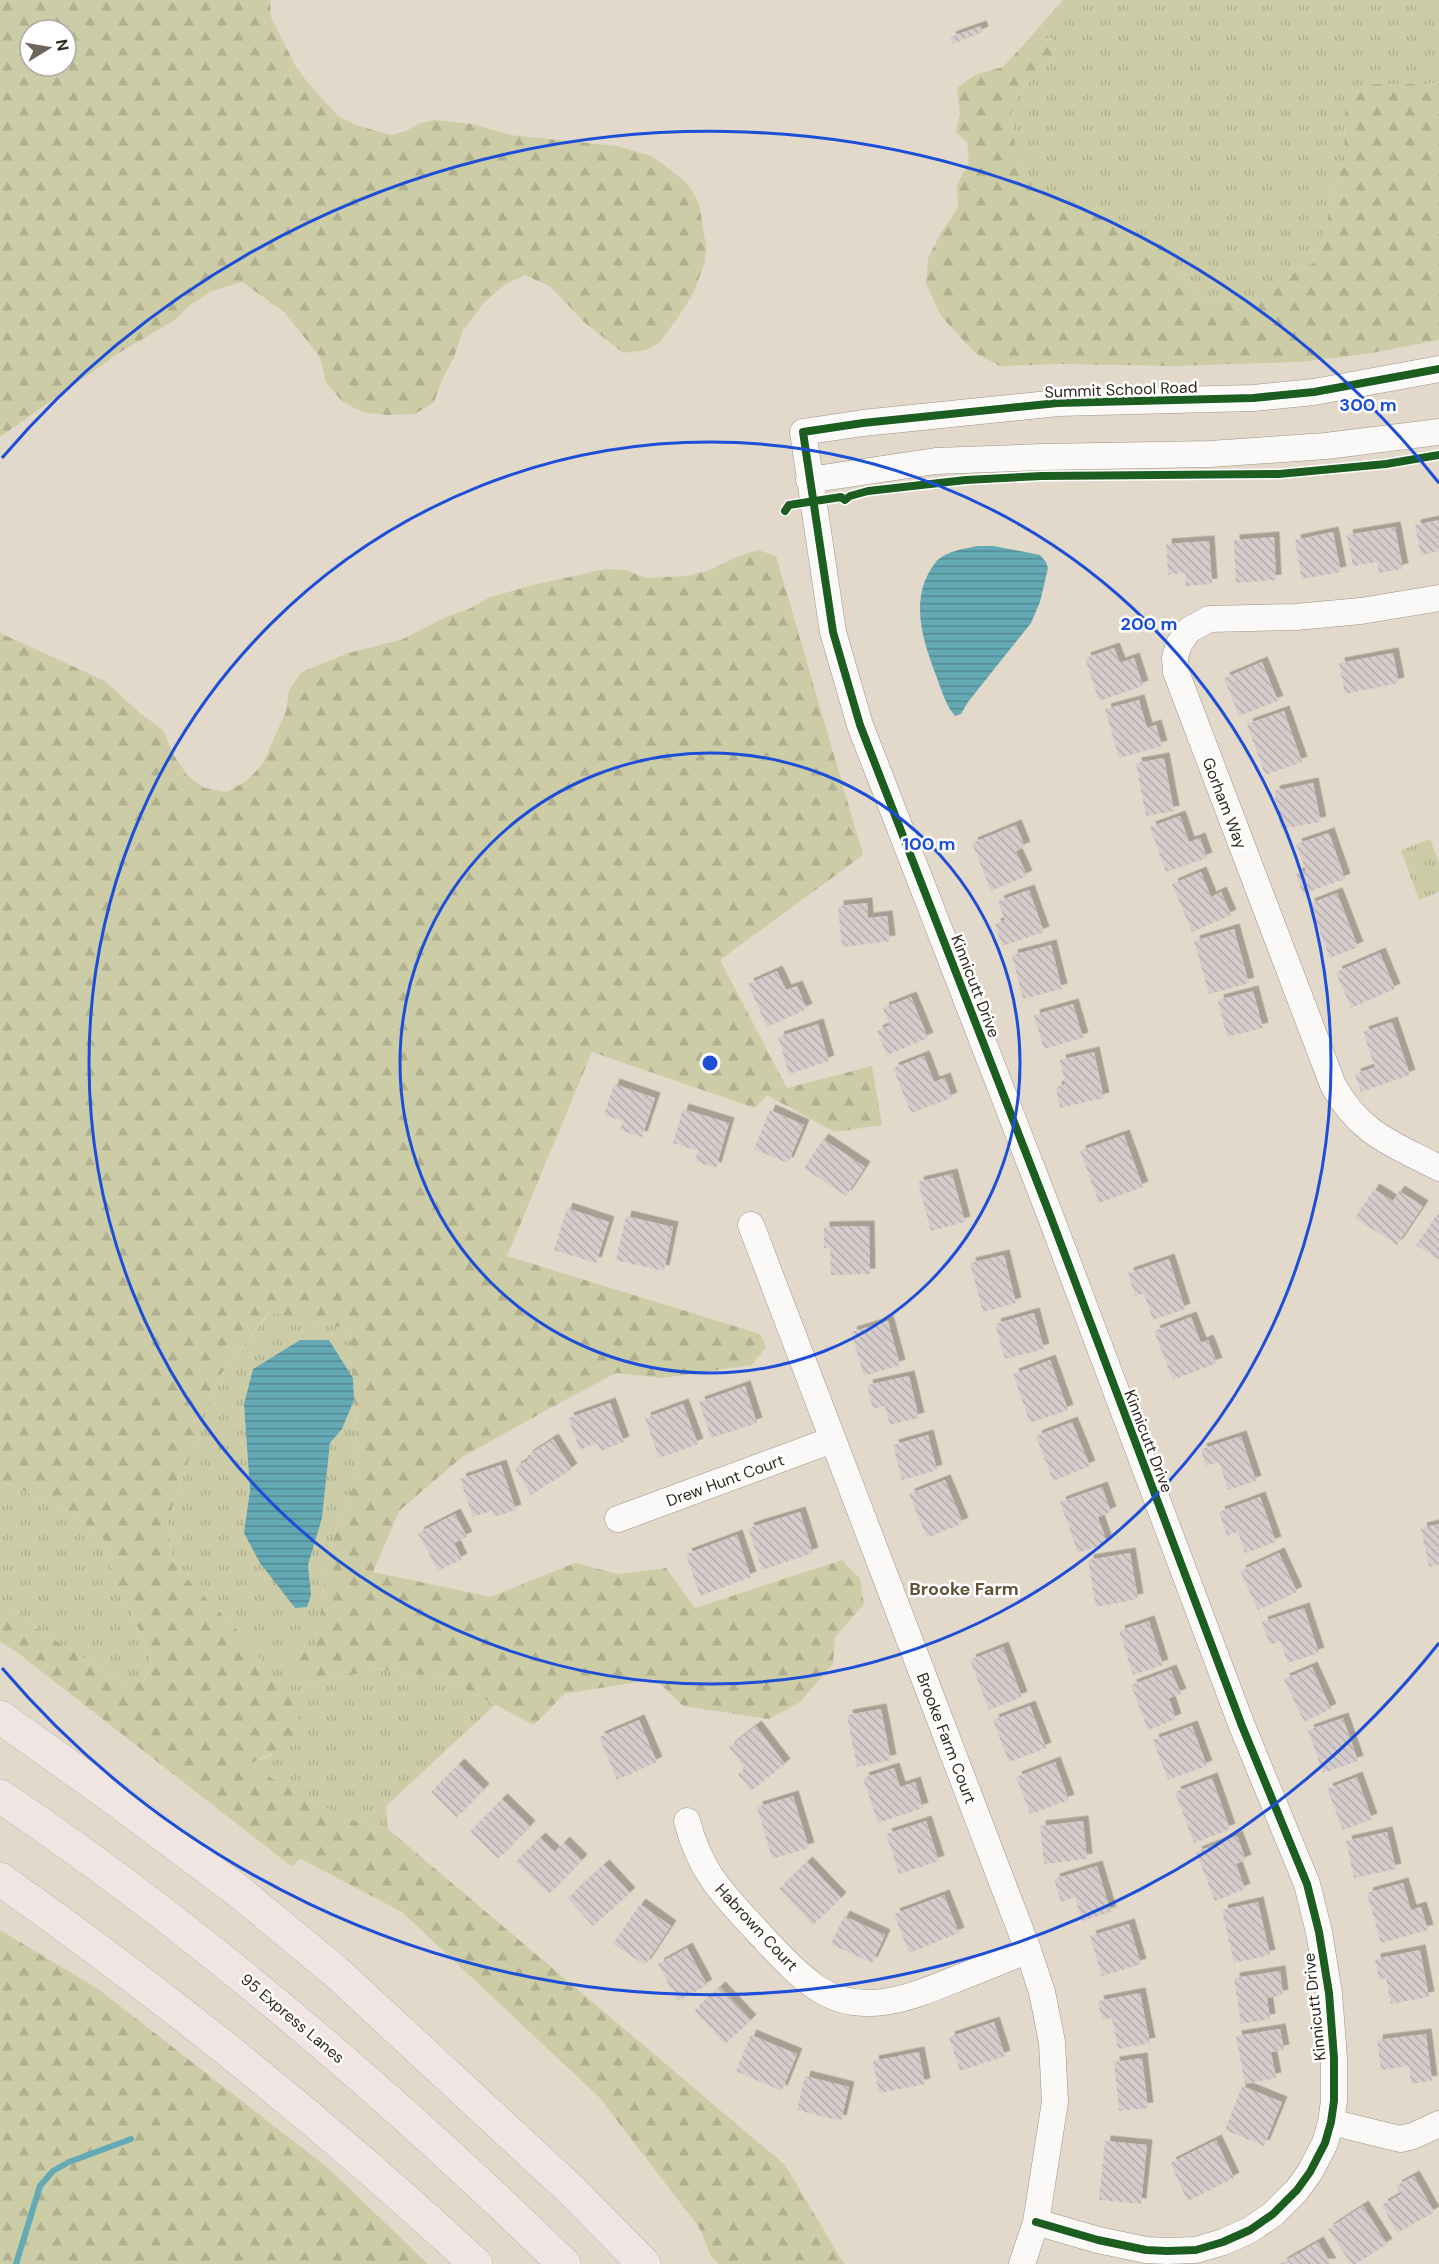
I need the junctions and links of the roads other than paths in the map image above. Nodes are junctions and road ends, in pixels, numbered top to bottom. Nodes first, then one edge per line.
1 (1439, 369) edge
2 (803, 432) joint
3 (1439, 432) edge
4 (809, 480) junction
5 (1439, 598) edge
6 (1439, 1168) edge
7 (751, 1225) dead end
8 (832, 1440) junction
9 (618, 1519) dead end
10 (0, 1717) edge
11 (0, 1796) edge
12 (687, 1821) dead end
13 (0, 1879) edge
14 (1028, 1950) junction
15 (1331, 2122) junction
16 (1439, 2124) edge
17 (1036, 2222) junction
18 (476, 2264) edge
19 (564, 2264) edge
20 (644, 2264) edge
21 (1022, 2264) edge

1 - 2 street, Summit School Road
2 - 4 street, Kinnicutt Drive
3 - 4 street
4 - 15 street, Kinnicutt Drive
5 - 6 street, Gorham Way
7 - 8 street, Brooke Farm Court
8 - 9 street, Drew Hunt Court
8 - 14 street, Brooke Farm Court
10 - 20 highway
11 - 19 highway, 95 Express Lanes
12 - 14 street, Habrown Court
13 - 18 highway
14 - 17 street, Brooke Farm Court
15 - 16 street
15 - 17 street, Kinnicutt Drive
17 - 21 street, Brooke Farm Court

